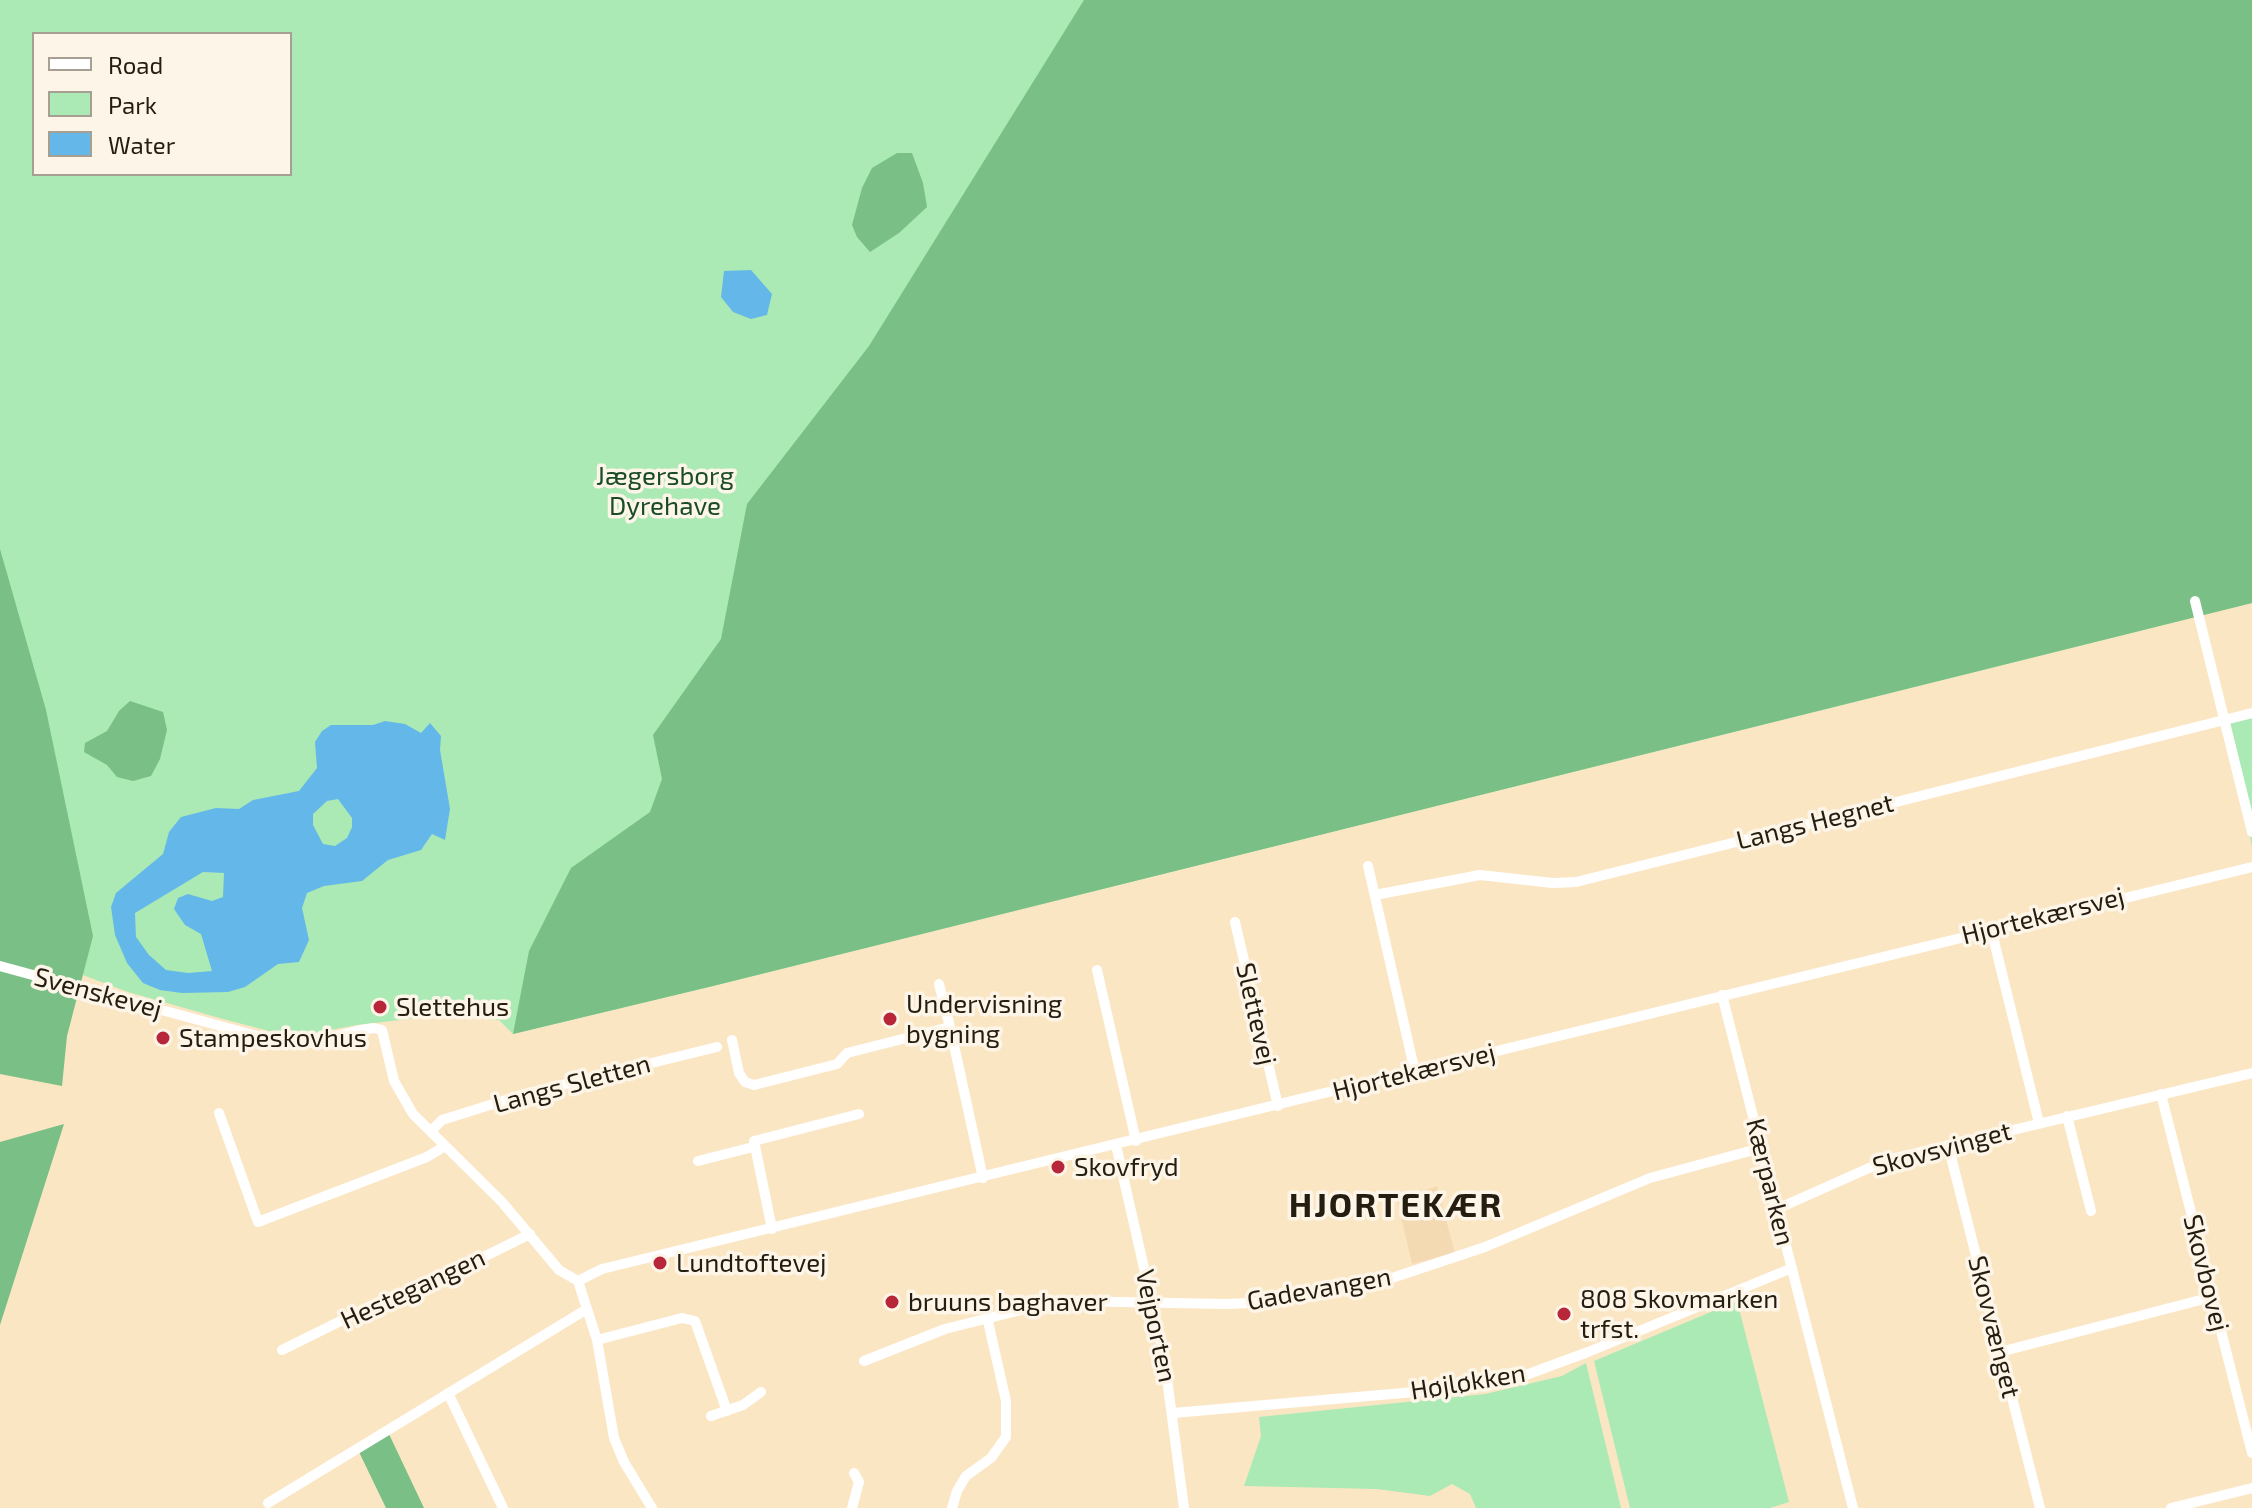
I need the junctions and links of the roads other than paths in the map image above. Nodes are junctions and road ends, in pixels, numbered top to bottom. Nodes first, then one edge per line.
1 (2195, 601) dead end
2 (2252, 713) edge
3 (2225, 720) junction
4 (2252, 832) edge
5 (1368, 866) dead end
6 (2252, 867) edge
7 (1375, 895) junction
8 (1235, 922) dead end
9 (1991, 929) junction
10 (0, 966) edge
11 (1097, 970) dead end
12 (939, 984) dead end
13 (1722, 995) junction
14 (950, 1027) junction
15 (732, 1040) dead end
16 (717, 1047) dead end
17 (1415, 1072) junction
18 (2252, 1073) edge
19 (2161, 1094) junction
20 (1278, 1106) junction
21 (219, 1113) dead end
22 (859, 1114) dead end
23 (2067, 1116) junction
24 (2039, 1123) junction
25 (431, 1131) junction
26 (1136, 1141) junction
27 (1116, 1145) junction
28 (1948, 1145) junction
29 (445, 1146) junction
30 (753, 1147) junction
31 (1761, 1148) junction
32 (698, 1161) dead end
33 (983, 1178) junction
34 (1777, 1209) junction
35 (2091, 1211) dead end
36 (772, 1229) junction
37 (530, 1234) junction
38 (1792, 1268) junction
39 (578, 1281) junction
40 (2212, 1297) junction
41 (1152, 1303) junction
42 (587, 1309) junction
43 (987, 1317) junction
44 (597, 1340) junction
45 (282, 1350) dead end
46 (2000, 1352) junction
47 (864, 1361) dead end
48 (761, 1392) dead end
49 (448, 1393) junction
50 (727, 1411) junction
51 (1173, 1413) junction
52 (711, 1416) dead end
53 (2252, 1453) edge
54 (854, 1473) dead end
55 (2252, 1488) edge
56 (268, 1503) dead end
57 (503, 1508) edge
58 (652, 1508) edge
59 (852, 1508) edge
60 (952, 1508) edge
61 (1184, 1508) edge
62 (1853, 1508) edge
63 (2040, 1508) edge
64 (2171, 1508) edge

1 - 3 street
2 - 3 street, Langs Hegnet
3 - 4 street
3 - 7 street, Langs Hegnet
5 - 7 street
6 - 9 street, Hjortekærsvej
7 - 17 street
8 - 20 street, Slettevej
9 - 13 street, Hjortekærsvej
9 - 24 street
10 - 25 street, Svenskevej
11 - 26 street
12 - 14 street
13 - 17 street, Hjortekærsvej
13 - 31 street, Kærparken
14 - 15 street
14 - 33 street
16 - 25 street, Langs Sletten
17 - 20 street, Hjortekærsvej
18 - 19 street, Skovsvinget
19 - 23 street, Skovsvinget
19 - 40 street, Skovbovej
20 - 26 street, Hjortekærsvej
21 - 29 street
22 - 30 street
23 - 24 street, Skovsvinget
23 - 35 street
24 - 28 street, Skovsvinget
25 - 29 street
26 - 27 street, Hjortekærsvej
27 - 33 street, Hjortekærsvej
27 - 41 street, Vejporten
28 - 34 street, Skovsvinget
28 - 46 street, Skovvænget
29 - 37 street
30 - 32 street
30 - 36 street
31 - 34 street, Kærparken
31 - 41 street, Gadevangen
33 - 36 street, Hjortekærsvej
34 - 38 street, Kærparken
36 - 39 street, Hjortekærsvej
37 - 39 street
37 - 45 street, Hestegangen
38 - 51 street, Højløkken
38 - 62 street, Kærparken
39 - 42 street
40 - 46 street
40 - 53 street, Skovbovej
41 - 43 street, Gadevangen
41 - 51 street, Vejporten
42 - 44 street
42 - 49 street
43 - 47 street, Gadevangen
43 - 60 street
44 - 50 street
44 - 58 street
46 - 63 street, Skovvænget
48 - 50 street
49 - 56 street
49 - 57 street
50 - 52 street
51 - 61 street, Vejporten
54 - 59 street
55 - 64 street

